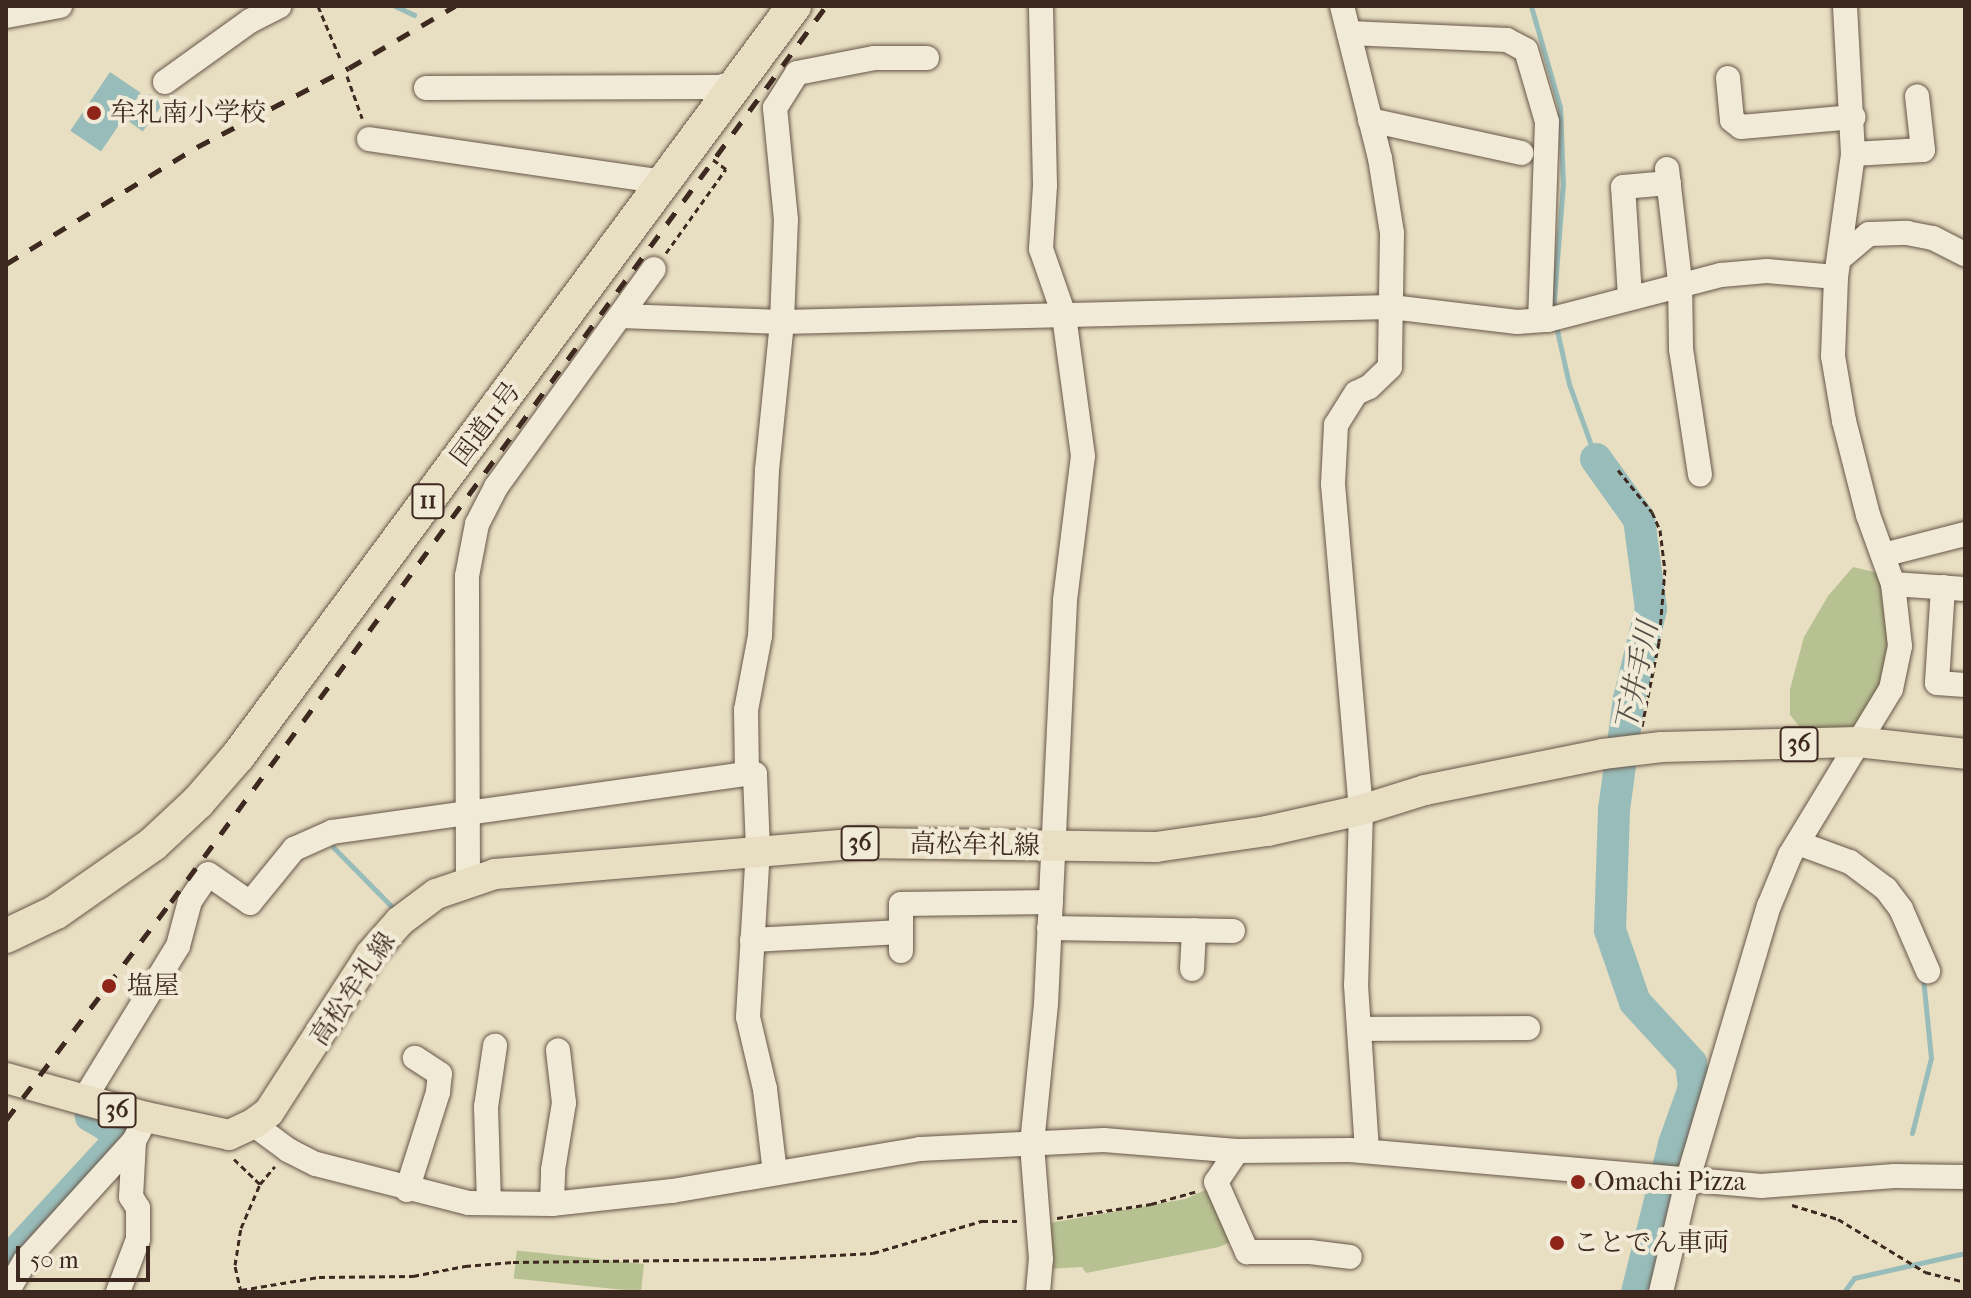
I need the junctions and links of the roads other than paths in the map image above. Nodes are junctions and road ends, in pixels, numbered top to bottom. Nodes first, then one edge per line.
1 (279, 6) edge
2 (1041, 6) edge
3 (1342, 6) edge
4 (1845, 6) edge
5 (50, 7) edge
6 (784, 11) edge
7 (6, 16) edge
8 (1349, 33) junction
9 (927, 58) dead end
10 (1728, 78) dead end
11 (165, 82) dead end
12 (738, 82) junction
13 (426, 88) dead end
14 (1917, 96) dead end
15 (1854, 117) junction
16 (1370, 120) junction
17 (369, 139) road end
18 (1521, 153) dead end
19 (1853, 154) junction
20 (665, 182) junction
21 (1965, 254) edge
22 (1837, 268) junction
23 (654, 269) road end
24 (1680, 282) junction
25 (1630, 297) junction
26 (1391, 307) junction
27 (1064, 315) junction
28 (621, 316) junction
29 (1544, 320) junction
30 (782, 322) junction
31 (1700, 475) dead end
32 (1965, 534) edge
33 (1883, 555) junction
34 (1893, 584) junction
35 (1954, 588) edge
36 (1965, 685) edge
37 (1857, 742) junction
38 (1965, 754) edge
39 (747, 774) junction
40 (1361, 810) junction
41 (465, 813) junction
42 (1798, 843) junction
43 (1053, 846) junction
44 (758, 850) junction
45 (468, 881) junction
46 (1051, 902) junction
47 (1049, 928) junction
48 (1194, 930) junction
49 (1233, 931) dead end
50 (6, 936) edge
51 (752, 940) junction
52 (1192, 969) dead end
53 (1928, 971) dead end
54 (1528, 1028) dead end
55 (1359, 1029) junction
56 (495, 1046) dead end
57 (558, 1050) dead end
58 (415, 1058) dead end
59 (6, 1078) edge
60 (83, 1101) junction
61 (140, 1129) junction
62 (241, 1129) junction
63 (1032, 1144) junction
64 (1237, 1151) junction
65 (1367, 1151) junction
66 (775, 1173) junction
67 (1965, 1177) edge
68 (1674, 1180) junction
69 (407, 1190) junction
70 (489, 1203) junction
71 (552, 1204) junction
72 (1350, 1257) dead end
73 (7, 1292) edge
74 (118, 1292) edge
75 (1038, 1292) edge
76 (1661, 1292) edge

1 - 11 street
2 - 27 street
3 - 8 street
4 - 15 street
5 - 7 street
6 - 12 highway, 国道11号 / 11
8 - 16 street
8 - 29 street
9 - 30 street
10 - 15 street
12 - 13 street
12 - 20 highway, 国道11号 / 11
14 - 19 street
15 - 19 street
16 - 18 street
16 - 26 street
17 - 20 street
19 - 22 street
20 - 50 highway, 国道11号 / 11
21 - 22 street
22 - 24 street
22 - 33 street
23 - 28 street
24 - 25 street
24 - 25 street
24 - 31 street
25 - 29 street
26 - 27 street
26 - 29 street
26 - 40 street
27 - 30 street
27 - 43 street
28 - 30 street
28 - 41 street
30 - 39 street
32 - 33 street
33 - 34 street
34 - 35 street
34 - 37 street
35 - 36 street
37 - 38 main road, 高松牟礼線 / 36
37 - 40 main road, 高松牟礼線 / 36
37 - 42 street
39 - 41 street
39 - 44 street
40 - 43 main road, 高松牟礼線 / 36
40 - 55 street
41 - 45 street
41 - 60 street
42 - 53 street
42 - 68 street
43 - 44 main road, 高松牟礼線 / 36
43 - 46 street
44 - 45 main road, 高松牟礼線 / 36
44 - 51 street
45 - 62 main road, 高松牟礼線 / 36
46 - 47 street
46 - 51 street
47 - 48 street
47 - 63 street
48 - 49 street
48 - 52 street
51 - 66 street
54 - 55 street
55 - 65 street
56 - 70 street
57 - 71 street
58 - 69 street
59 - 60 main road, 36
60 - 61 main road, 36
61 - 62 main road, 36
61 - 73 street
61 - 74 street
62 - 69 street
63 - 64 street
63 - 66 street
63 - 75 street
64 - 65 street
64 - 72 street
65 - 68 street
66 - 71 street
67 - 68 street
68 - 76 street
69 - 70 street
70 - 71 street

